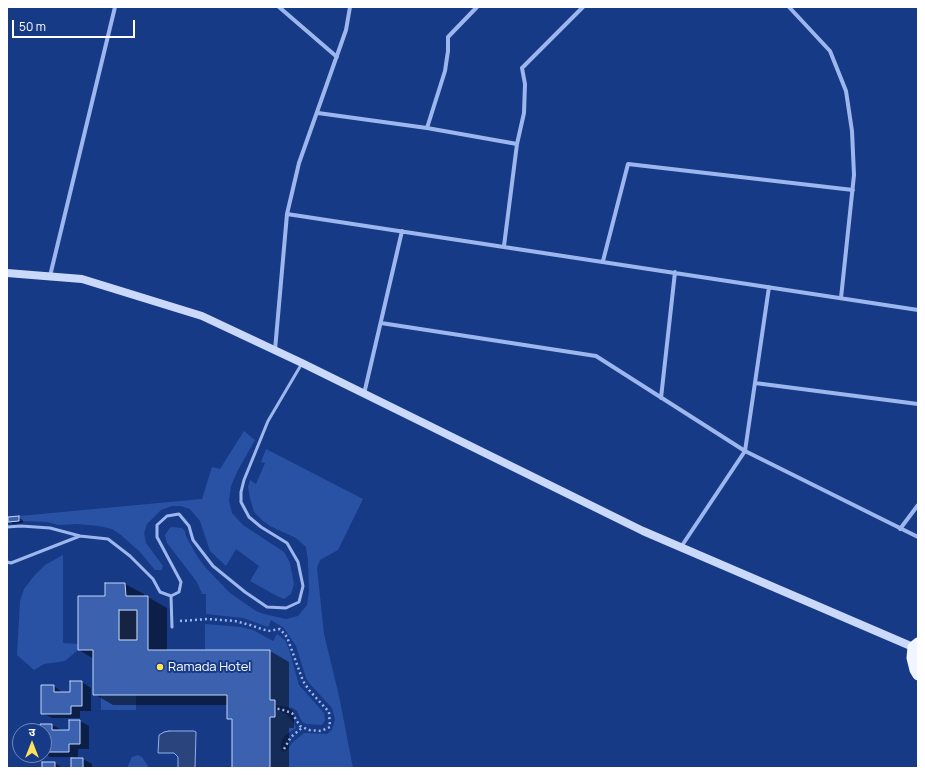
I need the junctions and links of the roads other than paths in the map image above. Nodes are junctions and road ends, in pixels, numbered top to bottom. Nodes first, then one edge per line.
1 (115, 7) edge
2 (279, 7) edge
3 (350, 7) edge
4 (477, 7) edge
5 (583, 7) edge
6 (789, 7) edge
7 (337, 57) junction
8 (318, 113) junction
9 (426, 128) junction
10 (517, 144) junction
11 (853, 190) junction
12 (287, 214) junction
13 (402, 231) junction
14 (504, 246) junction
15 (603, 261) junction
16 (675, 272) junction
17 (7, 273) edge
18 (50, 276) junction
19 (769, 287) junction
20 (841, 298) junction
21 (918, 310) edge
22 (381, 323) junction
23 (275, 350) junction
24 (302, 363) junction
25 (755, 383) junction
26 (364, 394) junction
27 (662, 398) junction
28 (918, 404) edge
29 (745, 450) junction
30 (918, 505) edge
31 (7, 527) edge
32 (900, 529) junction
33 (80, 536) junction
34 (918, 537) edge
35 (681, 547) junction
36 (7, 562) edge
37 (171, 596) junction
38 (172, 627) dead end
39 (915, 645) edge
40 (918, 675) edge

1 - 18 street
2 - 7 street
3 - 7 street
4 - 9 street
5 - 10 street
6 - 11 street
7 - 8 street
8 - 9 street
8 - 12 street
9 - 10 street
10 - 14 street
11 - 15 street
11 - 20 street
12 - 13 street
12 - 23 street
13 - 14 street
13 - 22 street
14 - 15 street
15 - 16 street
16 - 19 street
16 - 27 street
17 - 18 main road
18 - 23 main road
19 - 20 street
19 - 25 street
20 - 21 street
22 - 26 street
22 - 27 street
23 - 24 main road
24 - 26 main road
24 - 37 lane
25 - 28 street
25 - 29 street
26 - 35 main road
27 - 29 street
29 - 32 street
29 - 35 street
30 - 32 street
31 - 33 lane
32 - 34 street
33 - 36 lane
33 - 37 lane
35 - 39 main road
37 - 38 lane
39 - 40 highway

